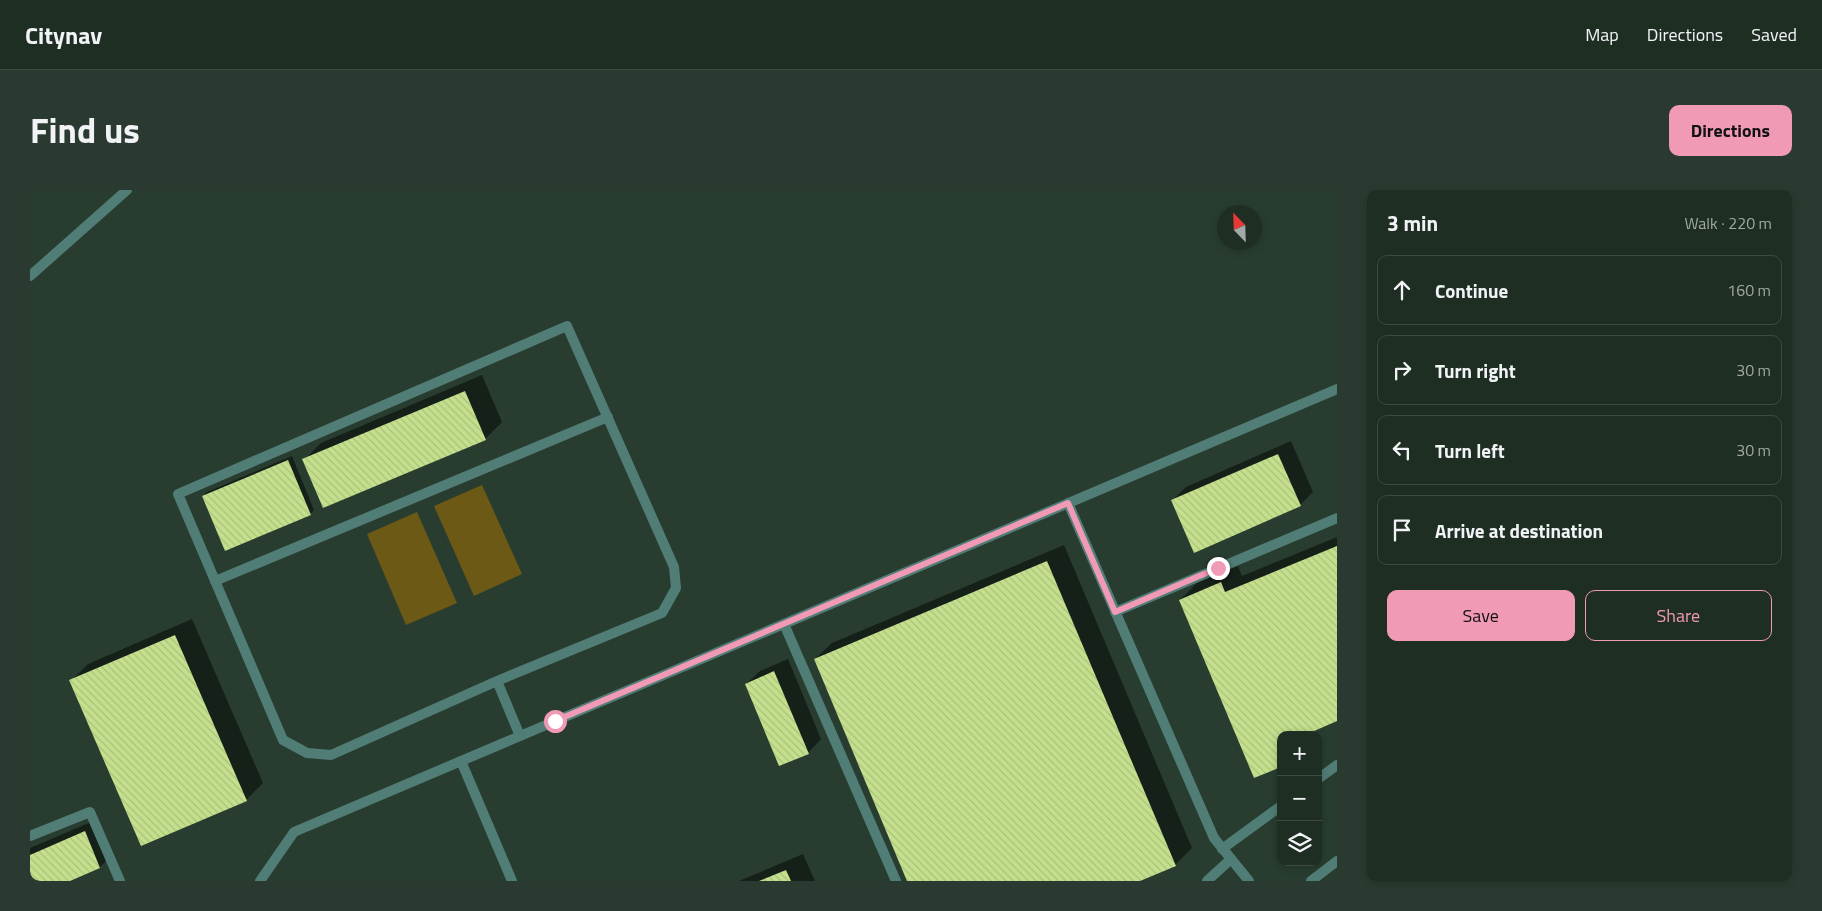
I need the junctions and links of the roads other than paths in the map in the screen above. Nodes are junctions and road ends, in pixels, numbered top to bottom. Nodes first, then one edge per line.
1 (127, 190) edge
2 (30, 276) edge
3 (1337, 389) edge
4 (608, 417) junction
5 (1068, 503) junction
6 (1337, 518) edge
7 (215, 581) junction
8 (1115, 612) junction
9 (784, 624) junction
10 (497, 681) junction
11 (520, 736) junction
12 (461, 761) junction
13 (1337, 765) edge
14 (1321, 776) edge
15 (1277, 809) edge
16 (30, 836) edge
17 (1222, 849) junction
18 (1231, 859) junction
19 (1337, 861) edge
20 (120, 881) edge
21 (260, 881) edge
22 (512, 881) edge
23 (896, 881) edge
24 (1206, 881) edge
25 (1249, 881) edge
26 (1311, 881) edge

1 - 2 street
3 - 5 street
4 - 7 street
4 - 7 street
4 - 10 street
5 - 8 street
5 - 9 street
6 - 8 street
7 - 10 street
8 - 17 street
9 - 11 street
9 - 23 street
10 - 11 street
11 - 12 street
12 - 21 street
12 - 22 street
13 - 14 street
15 - 17 street
16 - 20 street
17 - 18 street
18 - 24 street
18 - 25 street
19 - 26 street

